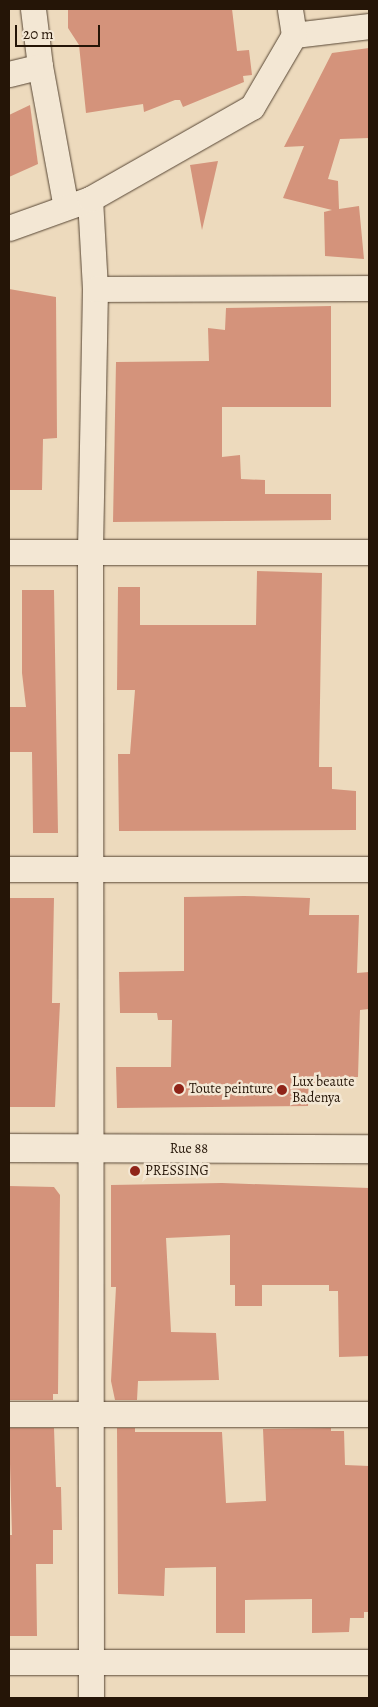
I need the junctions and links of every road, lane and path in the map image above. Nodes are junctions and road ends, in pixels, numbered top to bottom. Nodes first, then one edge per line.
1 (33, 9) edge
2 (290, 9) edge
3 (369, 26) edge
4 (294, 36) junction
5 (40, 66) junction
6 (9, 74) edge
7 (90, 199) junction
8 (66, 207) junction
9 (9, 228) edge
10 (369, 288) edge
11 (95, 289) junction
12 (9, 552) edge
13 (90, 552) junction
14 (369, 552) edge
15 (9, 869) edge
16 (90, 869) junction
17 (369, 869) edge
18 (9, 1148) edge
19 (90, 1148) junction
20 (369, 1149) edge
21 (9, 1414) edge
22 (90, 1414) junction
23 (369, 1414) edge
24 (9, 1662) edge
25 (91, 1662) junction
26 (369, 1662) edge
27 (91, 1698) edge

1 - 5 street
2 - 4 street
3 - 4 street
4 - 7 street
5 - 6 street
5 - 8 street
7 - 8 street
7 - 11 street
8 - 9 street
10 - 11 street
11 - 13 street
12 - 13 street
13 - 14 street
13 - 16 street
15 - 16 street
16 - 17 street
16 - 19 street
18 - 19 main road, Rue 88
19 - 20 main road, Rue 88
19 - 22 street
21 - 22 street
22 - 23 street
22 - 25 street
24 - 25 street
25 - 26 street
25 - 27 street

